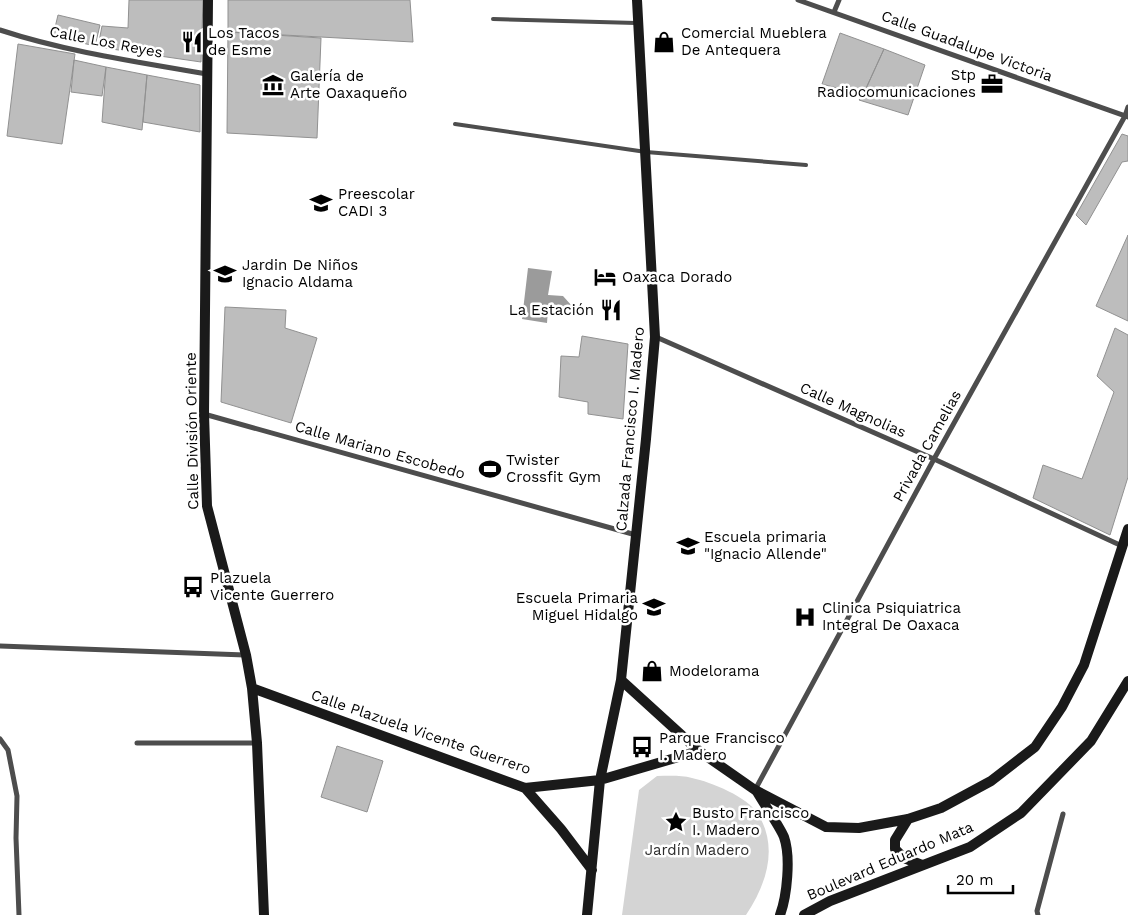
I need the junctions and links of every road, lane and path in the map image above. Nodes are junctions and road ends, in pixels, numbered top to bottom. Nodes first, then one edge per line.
1 (208, 0) edge
2 (637, 0) edge
3 (798, 0) edge
4 (839, 0) edge
5 (834, 12) junction
6 (493, 19) dead end
7 (639, 23) junction
8 (0, 30) edge
9 (208, 74) junction
10 (1128, 107) edge
11 (1126, 116) edge
12 (455, 124) dead end
13 (646, 152) junction
14 (806, 165) dead end
15 (655, 337) junction
16 (204, 414) junction
17 (934, 459) junction
18 (1128, 529) edge
19 (636, 535) junction
20 (1123, 546) junction
21 (0, 646) edge
22 (246, 655) junction
23 (621, 680) junction
24 (1128, 681) edge
25 (252, 688) junction
26 (0, 739) edge
27 (137, 743) dead end
28 (257, 743) junction
29 (699, 751) junction
30 (600, 780) junction
31 (525, 788) junction
32 (755, 790) junction
33 (1063, 814) dead end
34 (908, 819) junction
35 (922, 865) junction
36 (592, 870) junction
37 (1037, 914) edge
38 (19, 915) edge
39 (264, 915) edge
40 (587, 915) edge
41 (780, 915) edge
42 (804, 915) edge

1 - 9 main road, Calle División Oriente
2 - 7 main road, Calzada Francisco I. Madero
3 - 5 street, Calle Guadalupe Victoria
4 - 5 street
5 - 11 street, Calle Guadalupe Victoria
6 - 7 lane
7 - 13 main road, Calzada Francisco I. Madero
8 - 9 street, Calle Los Reyes
9 - 16 main road, Calle División Oriente
10 - 11 street, Privada Camelias
11 - 17 street, Privada Camelias
12 - 13 lane
13 - 14 lane
13 - 15 main road, Calzada Francisco I. Madero
15 - 17 street, Calle Magnolias
15 - 19 main road, Calzada Francisco I. Madero
16 - 19 street, Calle Mariano Escobedo
16 - 22 main road, Calle División Oriente
17 - 20 street, Calle Magnolias
17 - 32 street, Privada Camelias
18 - 20 main road, Boulevard Eduardo Mata
19 - 23 main road, Calzada Francisco I. Madero
20 - 34 main road, Boulevard Eduardo Mata
21 - 22 street
22 - 25 main road, Calle División Oriente
23 - 29 main road
23 - 30 main road, Calzada Francisco I. Madero
24 - 35 main road, Boulevard Eduardo Mata
25 - 28 main road, Calle División Oriente
25 - 31 main road, Calle Plazuela Vicente Guerrero
26 - 38 street
27 - 28 street
28 - 39 main road, Calle División Oriente
29 - 30 main road, Calle Plazuela Vicente Guerrero
29 - 32 main road
30 - 31 main road, Calle Plazuela Vicente Guerrero
30 - 36 main road, Calzada Francisco I. Madero
31 - 36 main road
32 - 34 main road, Boulevard Eduardo Mata
32 - 41 main road
33 - 37 street
34 - 35 main road
35 - 42 main road, Boulevard Eduardo Mata
36 - 40 main road, Calzada Francisco I. Madero

